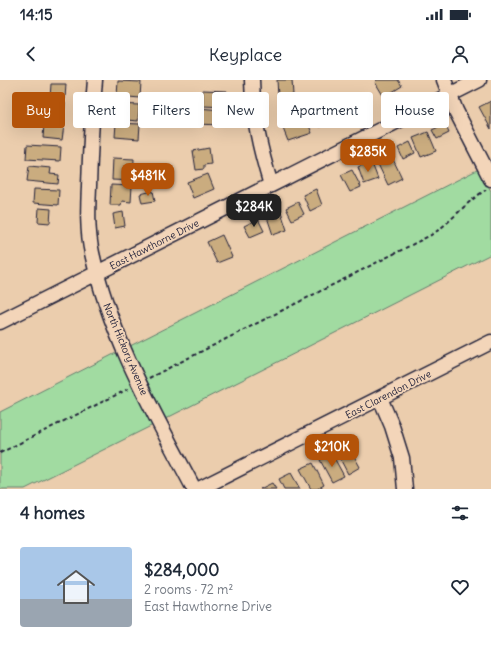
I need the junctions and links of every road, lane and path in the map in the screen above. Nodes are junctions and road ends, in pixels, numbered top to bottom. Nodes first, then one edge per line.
1 (95, 80) edge
2 (252, 80) edge
3 (444, 80) edge
4 (479, 80) edge
5 (450, 95) junction
6 (490, 184) edge
7 (271, 185) junction
8 (98, 273) junction
9 (0, 322) edge
10 (491, 342) edge
11 (145, 380) dead end
12 (134, 386) dead end
13 (380, 398) junction
14 (0, 453) edge
15 (194, 489) edge
16 (199, 489) edge
17 (405, 489) edge

1 - 8 street, North Hickory Avenue
2 - 7 street
3 - 5 street
4 - 5 street, East Hawthorne Drive
5 - 6 street
5 - 7 street, East Hawthorne Drive
6 - 11 path
7 - 8 street, East Hawthorne Drive
8 - 9 street, East Hawthorne Drive
8 - 15 street, North Hickory Avenue
10 - 13 street, East Clarendon Drive
12 - 14 path
13 - 16 street, East Clarendon Drive
13 - 17 street

